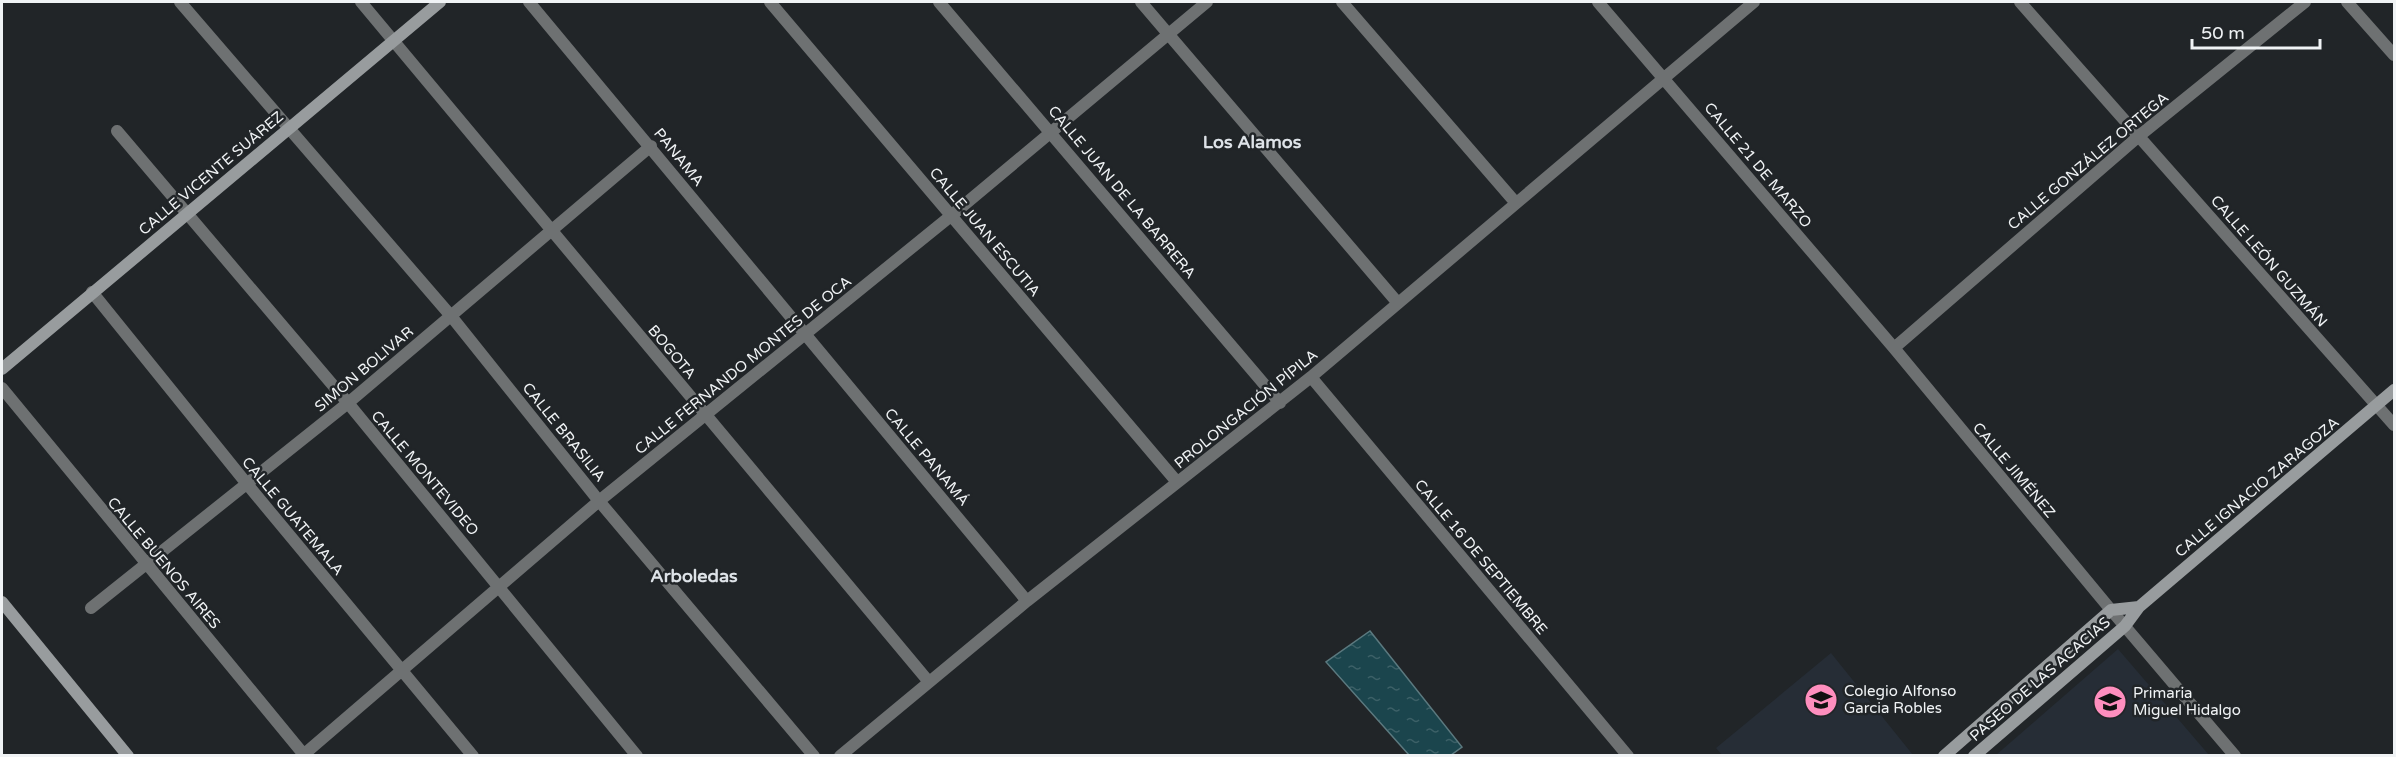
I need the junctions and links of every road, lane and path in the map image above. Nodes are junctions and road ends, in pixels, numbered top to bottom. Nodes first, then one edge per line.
1 (180, 2) edge
2 (361, 2) edge
3 (440, 2) edge
4 (529, 2) edge
5 (770, 2) edge
6 (939, 2) edge
7 (1141, 2) edge
8 (1207, 2) edge
9 (1342, 2) edge
10 (1598, 2) edge
11 (1754, 2) edge
12 (2020, 2) edge
13 (2305, 2) edge
14 (2347, 2) edge
15 (1169, 35) junction
16 (393, 41) junction
17 (2394, 55) edge
18 (1663, 77) junction
19 (290, 128) junction
20 (117, 131) dead end
21 (1052, 131) junction
22 (2139, 136) junction
23 (651, 147) junction
24 (1515, 202) junction
25 (186, 213) junction
26 (952, 215) junction
27 (550, 231) junction
28 (92, 292) junction
29 (1397, 302) junction
30 (451, 316) junction
31 (804, 333) junction
32 (1894, 348) junction
33 (2, 369) edge
34 (1311, 377) junction
35 (2, 388) edge
36 (2394, 390) edge
37 (348, 403) junction
38 (1280, 403) junction
39 (2377, 405) junction
40 (705, 415) junction
41 (2394, 425) edge
42 (1177, 482) junction
43 (247, 484) junction
44 (599, 501) junction
45 (146, 566) junction
46 (499, 586) junction
47 (1027, 601) junction
48 (2, 602) edge
49 (2139, 607) junction
50 (91, 608) dead end
51 (2111, 610) junction
52 (2125, 626) junction
53 (401, 668) junction
54 (929, 682) junction
55 (303, 755) edge
56 (128, 756) edge
57 (473, 756) edge
58 (636, 756) edge
59 (814, 756) edge
60 (840, 756) edge
61 (1628, 756) edge
62 (1944, 756) edge
63 (1974, 756) edge
64 (2235, 756) edge

1 - 19 street, CALLE BRASILIA
2 - 16 street, BOGOTA
3 - 16 street, CALLE VICENTE SUÁREZ
4 - 23 street, PANAMA
5 - 26 street, CALLE JUAN ESCUTIA
6 - 21 street, CALLE JUAN DE LA BARRERA
7 - 15 street
8 - 15 street, CALLE FERNANDO MONTES DE OCA
9 - 24 street
10 - 18 street, CALLE 21 DE MARZO
11 - 18 street, PROLONGACIÓN PÍPILA
12 - 22 street, CALLE LEÓN GUZMÁN
13 - 22 street, CALLE GONZÁLEZ ORTEGA
14 - 17 street
15 - 21 street, CALLE FERNANDO MONTES DE OCA
15 - 29 street
16 - 19 street, CALLE VICENTE SUÁREZ
16 - 27 street, BOGOTA
18 - 24 street, PROLONGACIÓN PÍPILA
18 - 32 street, CALLE 21 DE MARZO
19 - 25 street, CALLE VICENTE SUÁREZ
19 - 30 street, CALLE BRASILIA
20 - 25 street, CALLE MONTEVIDEO
21 - 26 street, CALLE FERNANDO MONTES DE OCA
21 - 38 street, CALLE JUAN DE LA BARRERA
22 - 32 street, CALLE GONZÁLEZ ORTEGA
22 - 39 street, CALLE LEÓN GUZMÁN
23 - 27 street, SIMON BOLIVAR
23 - 31 street, PANAMA
24 - 29 street, PROLONGACIÓN PÍPILA
25 - 28 street, CALLE VICENTE SUÁREZ
25 - 37 street, CALLE MONTEVIDEO
26 - 31 street, CALLE FERNANDO MONTES DE OCA
26 - 42 street, CALLE JUAN ESCUTIA
27 - 30 street, SIMON BOLIVAR
27 - 40 street, BOGOTA
28 - 33 street, CALLE VICENTE SUÁREZ
28 - 43 street, CALLE GUATEMALA
29 - 34 street, PROLONGACIÓN PÍPILA
30 - 37 street, SIMON BOLIVAR
30 - 44 street, CALLE BRASILIA
31 - 40 street, CALLE FERNANDO MONTES DE OCA
31 - 47 street, CALLE PANAMÁ
32 - 51 street, CALLE JIMÉNEZ
34 - 38 street, PROLONGACIÓN PÍPILA
34 - 61 street, CALLE 16 DE SEPTIEMBRE
35 - 45 street, CALLE BUENOS AIRES
36 - 39 street, CALLE IGNACIO ZARAGOZA
37 - 43 street, SIMON BOLIVAR
37 - 46 street, CALLE MONTEVIDEO
38 - 42 street, PROLONGACIÓN PÍPILA
39 - 41 street, CALLE LEÓN GUZMÁN
39 - 49 street, CALLE IGNACIO ZARAGOZA
40 - 44 street, CALLE FERNANDO MONTES DE OCA
40 - 54 street, BOGOTA
42 - 47 street, PROLONGACIÓN PÍPILA
43 - 45 street, SIMON BOLIVAR
43 - 53 street, CALLE GUATEMALA
44 - 46 street, CALLE FERNANDO MONTES DE OCA
44 - 59 street, CALLE BRASILIA
45 - 50 street, SIMON BOLIVAR
45 - 55 street, CALLE BUENOS AIRES
46 - 53 street, CALLE FERNANDO MONTES DE OCA
46 - 58 street, CALLE MONTEVIDEO
47 - 54 street, PROLONGACIÓN PÍPILA
48 - 56 street
49 - 51 street
49 - 52 street, CALLE IGNACIO ZARAGOZA
51 - 52 street, CALLE JIMÉNEZ
51 - 62 street, PASEO DE LAS ACACIAS
52 - 63 street, PASEO DE LAS ACACIAS
52 - 64 street, CALLE JIMÉNEZ
53 - 55 street, CALLE FERNANDO MONTES DE OCA
53 - 57 street, CALLE GUATEMALA
54 - 60 street, PROLONGACIÓN PÍPILA

